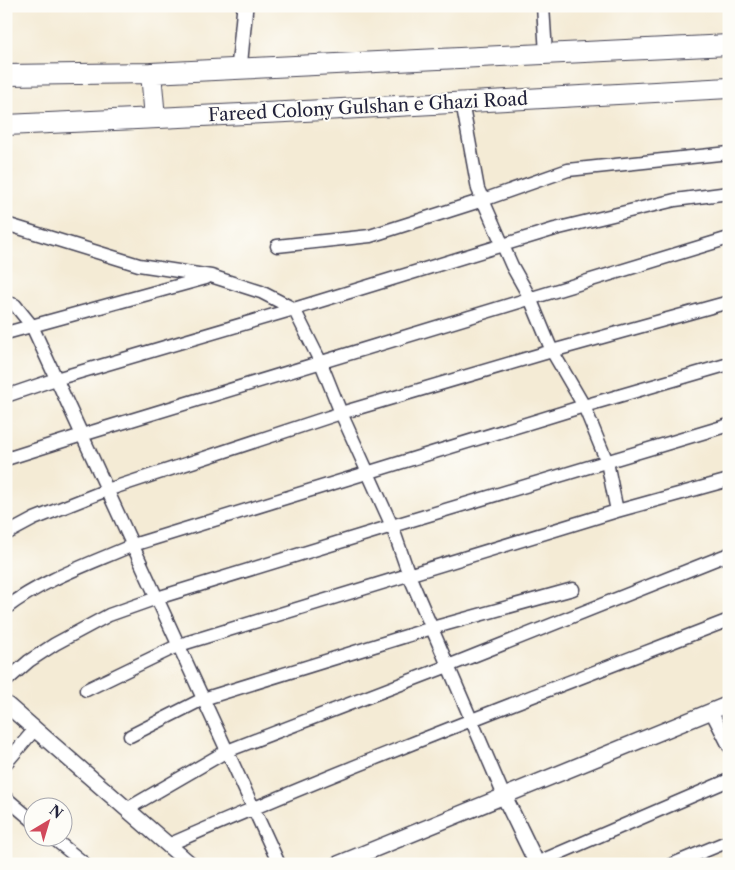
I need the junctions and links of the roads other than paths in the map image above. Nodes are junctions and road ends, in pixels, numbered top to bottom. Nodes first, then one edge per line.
1 (245, 6) edge
2 (543, 6) edge
3 (729, 45) edge
4 (546, 54) junction
5 (239, 69) junction
6 (8, 71) edge
7 (151, 73) junction
8 (729, 88) edge
9 (462, 102) junction
10 (155, 118) junction
11 (6, 125) edge
12 (729, 153) edge
13 (729, 193) edge
14 (483, 200) junction
15 (6, 224) edge
16 (729, 238) edge
17 (502, 244) junction
18 (277, 246) dead end
19 (211, 276) junction
20 (530, 298) junction
21 (6, 302) edge
22 (729, 302) edge
23 (294, 309) junction
24 (32, 326) junction
25 (6, 333) edge
26 (552, 351) junction
27 (320, 363) junction
28 (729, 364) edge
29 (56, 379) junction
30 (6, 396) edge
31 (584, 406) junction
32 (342, 413) junction
33 (729, 425) edge
34 (82, 435) junction
35 (6, 459) edge
36 (608, 462) junction
37 (369, 472) junction
38 (729, 480) edge
39 (107, 490) junction
40 (617, 511) junction
41 (392, 526) junction
42 (6, 534) edge
43 (133, 545) junction
44 (729, 554) edge
45 (409, 575) junction
46 (573, 589) dead end
47 (157, 598) junction
48 (6, 608) edge
49 (729, 620) edge
50 (432, 628) junction
51 (178, 645) junction
52 (448, 666) junction
53 (6, 681) edge
54 (86, 690) dead end
55 (203, 699) junction
56 (6, 704) edge
57 (729, 704) edge
58 (711, 711) junction
59 (472, 720) junction
60 (35, 729) junction
61 (130, 736) dead end
62 (729, 746) edge
63 (227, 751) junction
64 (6, 764) edge
65 (729, 780) edge
66 (504, 796) junction
67 (6, 798) edge
68 (253, 808) junction
69 (127, 810) junction
70 (22, 812) edge
71 (729, 841) edge
72 (168, 845) junction
73 (65, 848) edge
74 (536, 863) edge
75 (85, 864) edge
76 (190, 864) edge
77 (279, 864) edge
78 (338, 864) edge
79 (673, 864) edge

1 - 5 street
2 - 4 street
3 - 4 main road
4 - 5 main road
5 - 7 main road
6 - 7 main road
7 - 10 main road
8 - 9 main road, Fareed Colony Gulshan e Ghazi Road
9 - 10 main road, Fareed Colony Gulshan e Ghazi Road
9 - 14 street
10 - 11 main road, Fareed Colony Gulshan e Ghazi Road
12 - 14 street
13 - 17 street
14 - 17 street
14 - 18 street
15 - 19 street
16 - 20 street
17 - 20 street
17 - 23 street
19 - 23 street
19 - 24 street
20 - 26 street
20 - 27 street
21 - 24 street
22 - 26 street
23 - 27 street
23 - 29 street
24 - 25 street
24 - 29 street
26 - 31 street
26 - 32 street
27 - 32 street
27 - 34 street
28 - 31 street
29 - 30 street
29 - 34 street
31 - 36 street
31 - 37 street
32 - 37 street
32 - 39 street
33 - 36 street
34 - 35 street
34 - 39 street
36 - 40 street
36 - 41 street
37 - 41 street
37 - 43 street
38 - 40 street
39 - 42 street
39 - 43 street
40 - 45 street
41 - 45 street
41 - 47 street
43 - 47 street
43 - 48 street
44 - 52 street
45 - 50 street
45 - 51 street
46 - 50 street
47 - 51 street
47 - 53 street
49 - 59 street
50 - 52 street
50 - 55 street
51 - 54 street
51 - 55 street
52 - 59 street
52 - 63 street
55 - 61 street
55 - 63 street
56 - 60 street
57 - 58 street
58 - 62 street
58 - 66 street
59 - 66 street
59 - 68 street
60 - 64 street
60 - 69 street
63 - 68 street
63 - 69 street
65 - 74 street
66 - 74 street
66 - 78 street
67 - 70 street
68 - 72 street
68 - 77 street
69 - 72 street
71 - 79 street
72 - 76 street
73 - 75 street

